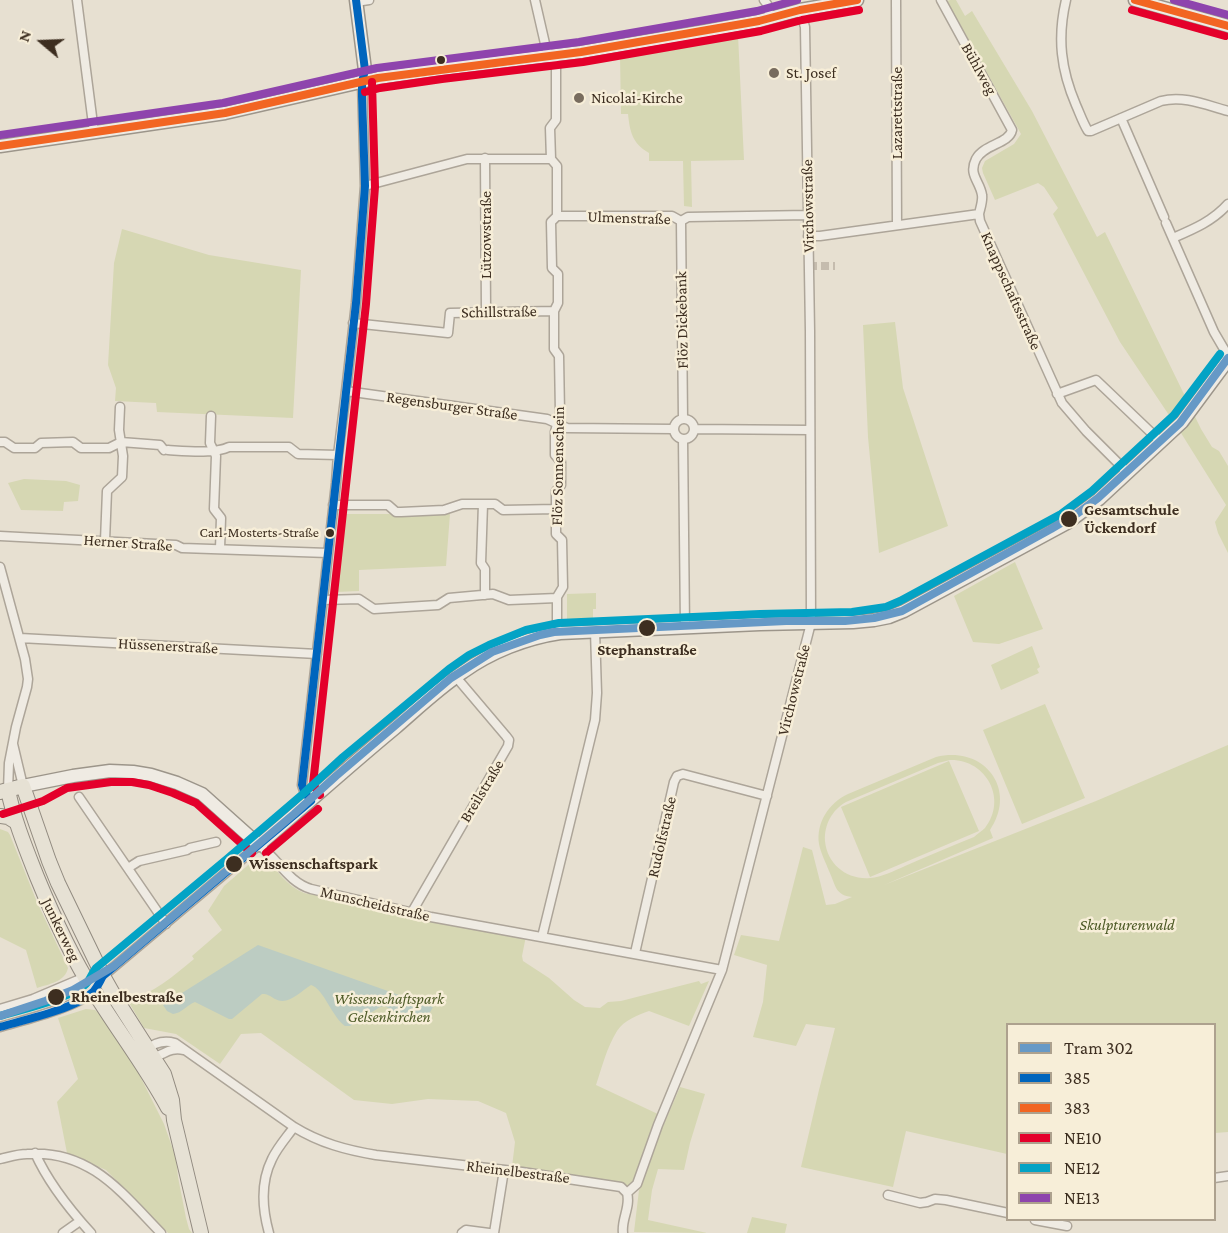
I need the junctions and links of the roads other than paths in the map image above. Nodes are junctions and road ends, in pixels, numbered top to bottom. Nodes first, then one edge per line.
1 (77, 0) edge
2 (360, 0) edge
3 (535, 0) edge
4 (764, 0) edge
5 (857, 0) edge
6 (896, 0) edge
7 (941, 0) edge
8 (1066, 0) edge
9 (1135, 0) edge
10 (839, 2) edge
11 (800, 10) junction
12 (770, 18) junction
13 (1228, 26) edge
14 (549, 56) junction
15 (362, 82) junction
16 (1228, 111) edge
17 (1121, 118) junction
18 (94, 132) junction
19 (0, 146) edge
20 (485, 158) junction
21 (551, 159) junction
22 (365, 186) junction
23 (1228, 204) edge
24 (979, 214) junction
25 (808, 215) junction
26 (557, 216) junction
27 (681, 221) junction
28 (897, 225) junction
29 (808, 236) junction
30 (1173, 238) junction
31 (486, 311) junction
32 (554, 311) junction
33 (354, 323) junction
34 (1228, 358) edge
35 (346, 391) junction
36 (1057, 394) junction
37 (120, 407) dead end
38 (212, 416) dead end
39 (683, 419) junction
40 (557, 425) junction
41 (674, 429) junction
42 (694, 429) junction
43 (810, 430) junction
44 (683, 439) junction
45 (0, 442) edge
46 (121, 442) junction
47 (1161, 442) junction
48 (213, 450) junction
49 (338, 455) junction
50 (1128, 473) junction
51 (483, 504) junction
52 (333, 505) junction
53 (556, 509) junction
54 (0, 536) edge
55 (105, 541) junction
56 (220, 549) junction
57 (328, 553) junction
58 (0, 567) edge
59 (485, 595) junction
60 (557, 598) junction
61 (323, 600) junction
62 (811, 623) junction
63 (685, 627) junction
64 (595, 631) junction
65 (557, 633) junction
66 (20, 638) junction
67 (317, 654) junction
68 (456, 677) junction
69 (13, 744) junction
70 (25, 790) junction
71 (5, 796) edge
72 (79, 796) dead end
73 (767, 796) junction
74 (311, 801) junction
75 (0, 816) edge
76 (16, 822) junction
77 (216, 842) dead end
78 (259, 845) junction
79 (128, 868) junction
80 (412, 912) junction
81 (166, 924) junction
82 (542, 937) junction
83 (635, 953) junction
84 (722, 970) junction
85 (103, 976) junction
86 (85, 977) junction
87 (94, 992) junction
88 (0, 1009) edge
89 (0, 1027) edge
90 (152, 1053) junction
91 (139, 1060) junction
92 (174, 1120) junction
93 (294, 1127) junction
94 (35, 1153) junction
95 (0, 1159) edge
96 (504, 1170) junction
97 (627, 1193) junction
98 (888, 1195) dead end
99 (1006, 1213) edge
100 (80, 1221) junction
101 (1040, 1221) edge
102 (1067, 1226) edge
103 (63, 1233) edge
104 (91, 1233) edge
105 (161, 1233) edge
106 (201, 1233) edge
107 (269, 1233) edge
108 (462, 1233) edge
109 (489, 1233) edge
110 (494, 1233) edge
111 (623, 1233) edge

1 - 18 street
2 - 15 main road
3 - 14 street, Flöz Sonnenschein
4 - 12 street
5 - 10 main road
6 - 28 street, Lazarettstraße
7 - 24 street, Bühlweg
8 - 17 street
9 - 13 main road
10 - 11 main road
11 - 12 main road
11 - 25 street, Virchowstraße
12 - 14 main road
14 - 15 main road
14 - 21 street, Flöz Sonnenschein
15 - 18 main road
15 - 22 street
16 - 17 street
17 - 30 street
18 - 19 main road
20 - 21 street
20 - 22 street
20 - 31 street, Lützowstraße
21 - 26 street, Flöz Sonnenschein
22 - 33 street
23 - 30 street
24 - 28 street, Knappschaftsstraße
24 - 36 street, Knappschaftsstraße
25 - 27 street, Ulmenstraße
25 - 29 street, Virchowstraße
26 - 27 street, Ulmenstraße
26 - 32 street, Flöz Sonnenschein
27 - 39 street, Flöz Dickebank
28 - 29 street, Knappschaftsstraße
29 - 43 street, Virchowstraße
30 - 34 street
31 - 32 street, Schillstraße
31 - 33 street, Schillstraße
32 - 40 street, Flöz Sonnenschein
33 - 35 street
34 - 47 main road
35 - 40 street, Regensburger Straße
35 - 49 street
36 - 47 street
36 - 50 street, Knappschaftsstraße
37 - 46 street
38 - 48 street
39 - 41 street
39 - 42 street
40 - 41 street, Regensburger Straße
40 - 53 street, Flöz Sonnenschein
41 - 44 street
42 - 43 street
42 - 44 street
43 - 62 street, Virchowstraße
44 - 63 street
45 - 46 street
46 - 48 street
46 - 55 street
47 - 50 main road
48 - 49 street
48 - 56 street
49 - 52 street
50 - 62 main road
51 - 52 street
51 - 53 street
51 - 59 street
52 - 57 street
53 - 60 street, Flöz Sonnenschein
54 - 55 street, Herner Straße
55 - 56 street, Herner Straße
56 - 57 street, Herner Straße
57 - 61 street
58 - 66 street
59 - 60 street
59 - 61 street
60 - 65 street, Flöz Sonnenschein
61 - 67 street
62 - 63 main road
62 - 73 street, Virchowstraße
63 - 64 main road
64 - 65 main road
64 - 82 street
65 - 68 main road
66 - 67 street, Hüssenerstraße
66 - 69 street
67 - 74 street
68 - 74 main road
68 - 80 street, Breilstraße
69 - 70 street
69 - 71 street
70 - 71 main road
70 - 78 main road, Munscheidstraße
70 - 85 main road, Junkerweg
71 - 76 main road, Junkerweg
72 - 79 street
73 - 83 street, Rudolfstraße
73 - 84 street, Virchowstraße
74 - 78 main road
75 - 76 main road
76 - 86 main road, Junkerweg
77 - 79 street
78 - 80 street, Munscheidstraße
78 - 81 street
79 - 81 street
80 - 82 street, Munscheidstraße
81 - 85 street
82 - 83 street, Munscheidstraße
83 - 84 street, Munscheidstraße
84 - 97 street, Virchowstraße
85 - 86 street
85 - 87 street
85 - 90 main road, Junkerweg
86 - 87 main road, Junkerweg
86 - 88 street
87 - 89 street
87 - 91 main road, Junkerweg
90 - 91 street, Rheinelbestraße
90 - 92 main road, Junkerweg
90 - 93 street, Rheinelbestraße
91 - 92 main road, Junkerweg
92 - 106 main road, Junkerweg
93 - 96 street, Rheinelbestraße
93 - 107 street
94 - 95 street
94 - 100 street
94 - 105 street
96 - 97 street, Rheinelbestraße
96 - 110 street
97 - 111 street, Virchowstraße
98 - 99 street
100 - 103 street
100 - 104 street
101 - 102 street
108 - 109 street

